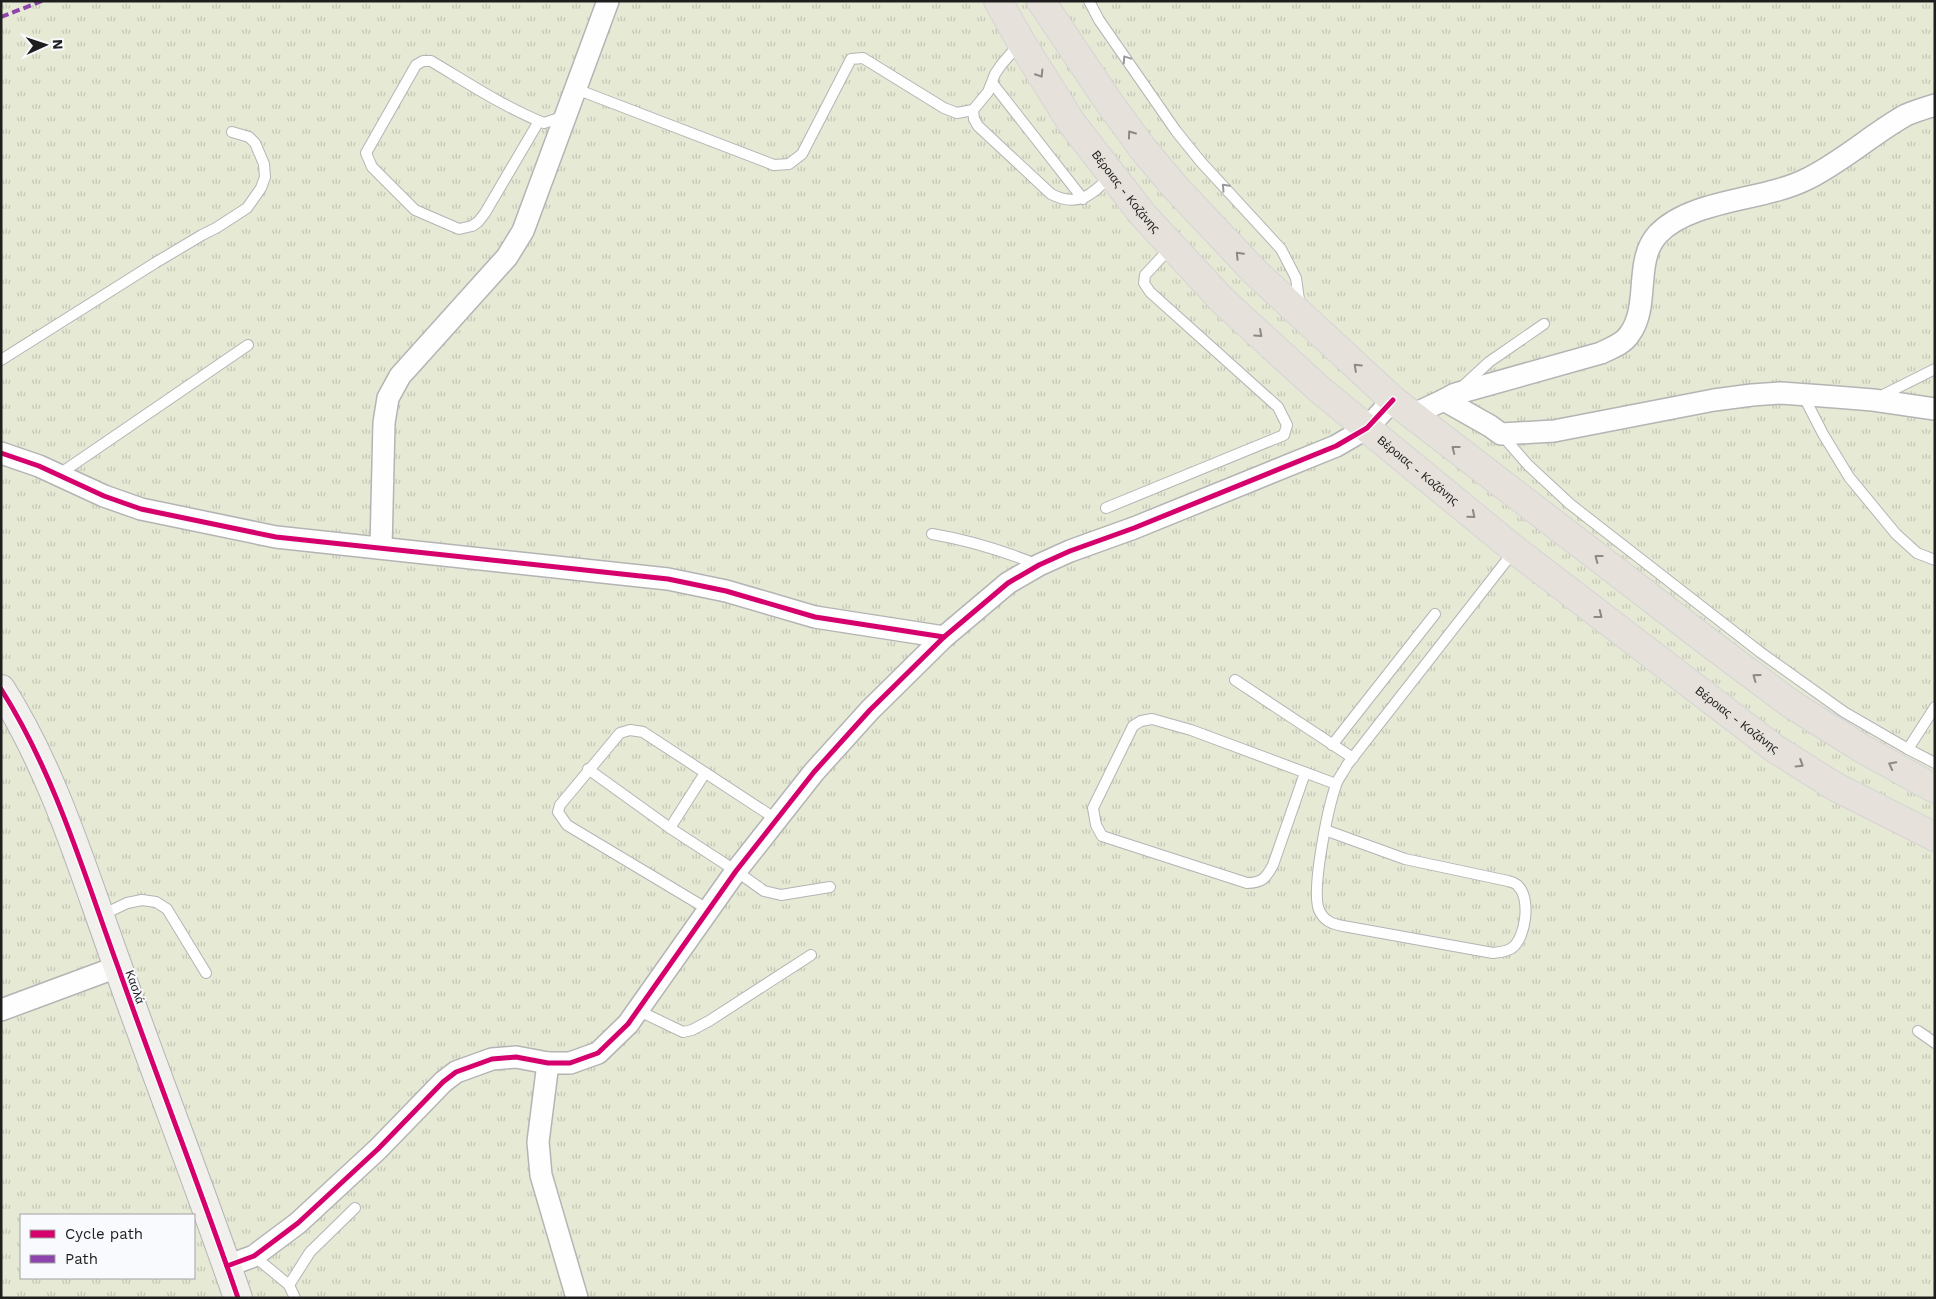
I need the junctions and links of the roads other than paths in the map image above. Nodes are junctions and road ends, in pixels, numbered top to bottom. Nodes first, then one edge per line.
1 (608, 1) edge
2 (998, 1) edge
3 (1041, 1) edge
4 (1089, 1) edge
5 (1021, 42) junction
6 (993, 84) junction
7 (573, 98) junction
8 (1935, 105) edge
9 (973, 110) junction
10 (539, 121) junction
11 (232, 132) dead end
12 (1111, 176) junction
13 (1082, 199) junction
14 (1172, 247) junction
15 (1301, 316) junction
16 (1544, 324) dead end
17 (248, 345) dead end
18 (1, 360) edge
19 (1935, 370) edge
20 (1803, 395) junction
21 (1449, 397) junction
22 (1873, 400) junction
23 (1402, 408) junction
24 (1935, 409) edge
25 (1367, 428) junction
26 (1501, 434) junction
27 (1, 453) edge
28 (58, 475) junction
29 (1106, 508) dead end
30 (932, 534) dead end
31 (381, 548) junction
32 (1515, 550) junction
33 (1935, 560) edge
34 (1039, 566) junction
35 (1435, 614) dead end
36 (944, 638) junction
37 (1235, 680) dead end
38 (1, 689) edge
39 (1935, 706) edge
40 (1332, 745) junction
41 (1908, 749) junction
42 (1353, 758) junction
43 (1935, 763) edge
44 (588, 769) junction
45 (705, 773) junction
46 (1305, 773) junction
47 (1336, 784) junction
48 (1935, 789) edge
49 (776, 819) junction
50 (670, 828) junction
51 (1325, 830) junction
52 (1935, 837) edge
53 (736, 871) junction
54 (830, 887) dead end
55 (709, 910) junction
56 (99, 916) junction
57 (811, 955) dead end
58 (117, 966) junction
59 (206, 972) dead end
60 (1, 1010) edge
61 (638, 1010) junction
62 (1918, 1031) dead end
63 (1935, 1042) edge
64 (548, 1063) junction
65 (355, 1208) dead end
66 (254, 1256) junction
67 (227, 1266) junction
68 (289, 1284) junction
69 (238, 1298) edge
70 (295, 1298) edge
71 (577, 1298) edge

1 - 7 street
2 - 5 main road, Βέροιας - Κοζάνης
15 -> 3 main road
15 -> 4 lane
5 - 6 lane
5 -> 12 main road, Βέροιας - Κοζάνης
6 - 9 lane
6 - 13 lane
7 - 9 lane
7 - 10 lane
7 - 31 street
8 - 21 street
9 - 13 lane
10 - 10 lane
11 - 18 lane
12 - 13 lane
12 - 14 main road, Βέροιας - Κοζάνης
14 -> 25 main road, Βέροιας - Κοζάνης
14 - 29 lane
23 -> 15 main road
16 - 21 lane
17 - 28 lane
19 - 22 lane
20 - 22 street
20 - 26 street
20 - 33 lane
21 - 23 street
21 - 26 street
22 - 24 street
23 - 25 street
48 -> 23 main road
25 -> 32 main road, Βέροιας - Κοζάνης
25 - 34 street
26 - 41 lane
27 - 28 street
28 - 31 street
30 - 34 lane
31 - 36 street
32 - 42 lane
32 -> 52 main road, Βέροιας - Κοζάνης
34 - 36 street
35 - 40 lane
36 - 49 street
37 - 40 lane
38 - 56 street, Κασλά
39 - 41 lane
40 - 42 lane
41 - 43 lane
42 - 47 lane
44 - 45 lane
44 - 50 lane
44 - 55 lane
45 - 49 lane
45 - 50 lane
46 - 46 lane
46 - 47 lane
47 - 51 lane
49 - 53 street
50 - 53 lane
51 - 51 lane
53 - 54 lane
53 - 55 street
55 - 61 street
56 - 58 street, Κασλά
56 - 59 lane
57 - 61 lane
58 - 60 street
58 - 67 street, Κασλά
61 - 64 street
62 - 63 lane
64 - 66 street
64 - 71 street
65 - 68 lane
66 - 67 street
66 - 68 lane
67 - 69 street, Κασλά
68 - 70 lane

